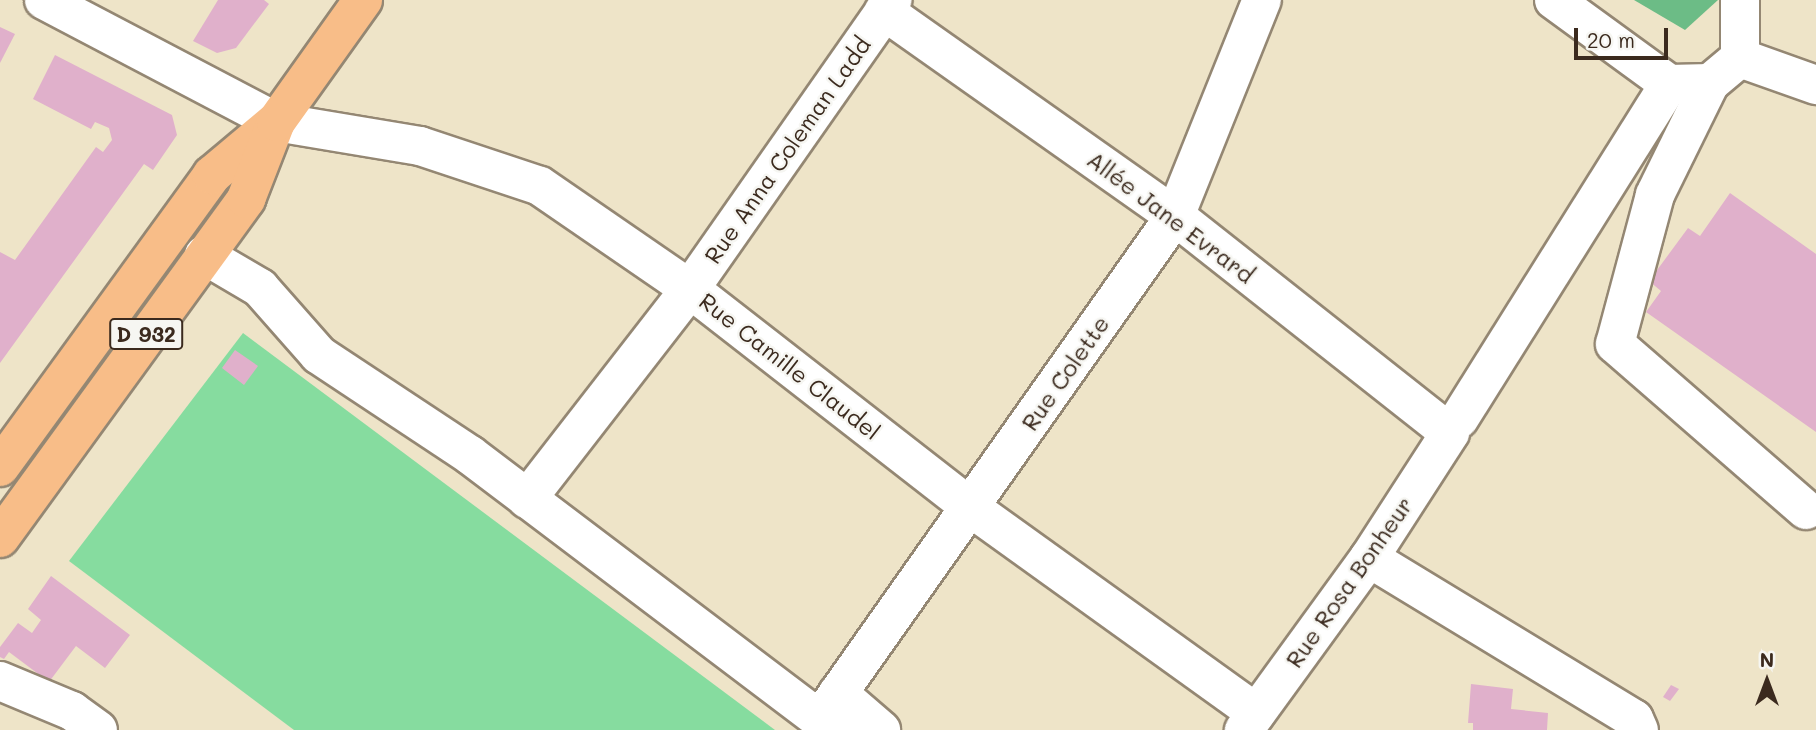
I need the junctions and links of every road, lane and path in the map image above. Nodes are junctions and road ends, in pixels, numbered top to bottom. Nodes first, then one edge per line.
1 (44, 0) edge
2 (363, 0) edge
3 (1262, 0) edge
4 (1554, 0) edge
5 (1740, 0) edge
6 (888, 6) edge
7 (1740, 58) junction
8 (1710, 83) junction
9 (1669, 84) junction
10 (1816, 85) edge
11 (276, 122) junction
12 (1174, 216) junction
13 (204, 255) junction
14 (691, 289) junction
15 (1454, 426) junction
16 (0, 467) edge
17 (527, 499) junction
18 (971, 508) junction
19 (1806, 510) dead end
20 (0, 537) edge
21 (1369, 558) junction
22 (0, 681) edge
23 (831, 714) edge
24 (1250, 721) edge
25 (98, 730) edge
26 (881, 730) edge
27 (1639, 730) edge

1 - 11 street, Rue Camille Claudel
2 - 11 main road, D 932
3 - 12 street, Rue Colette
4 - 9 street
5 - 7 street
6 - 12 street, Allée Jane Evrard
6 - 14 street, Rue Anna Coleman Ladd
7 - 8 street
7 - 10 street
8 - 9 street
8 - 19 street
9 - 15 street, Rue Rosa Bonheur
11 - 13 main road, D 932
11 - 14 street, Rue Camille Claudel
11 - 16 main road, D 932
12 - 15 street, Allée Jane Evrard
12 - 18 street, Rue Colette
13 - 17 street
13 - 20 main road, D 932
14 - 17 street, Rue Anna Coleman Ladd
14 - 18 street, Rue Camille Claudel
15 - 21 street, Rue Rosa Bonheur
17 - 23 street
18 - 23 street, Rue Colette
18 - 24 street, Rue Camille Claudel
21 - 24 street, Rue Rosa Bonheur
21 - 27 street
22 - 25 street
23 - 26 street

